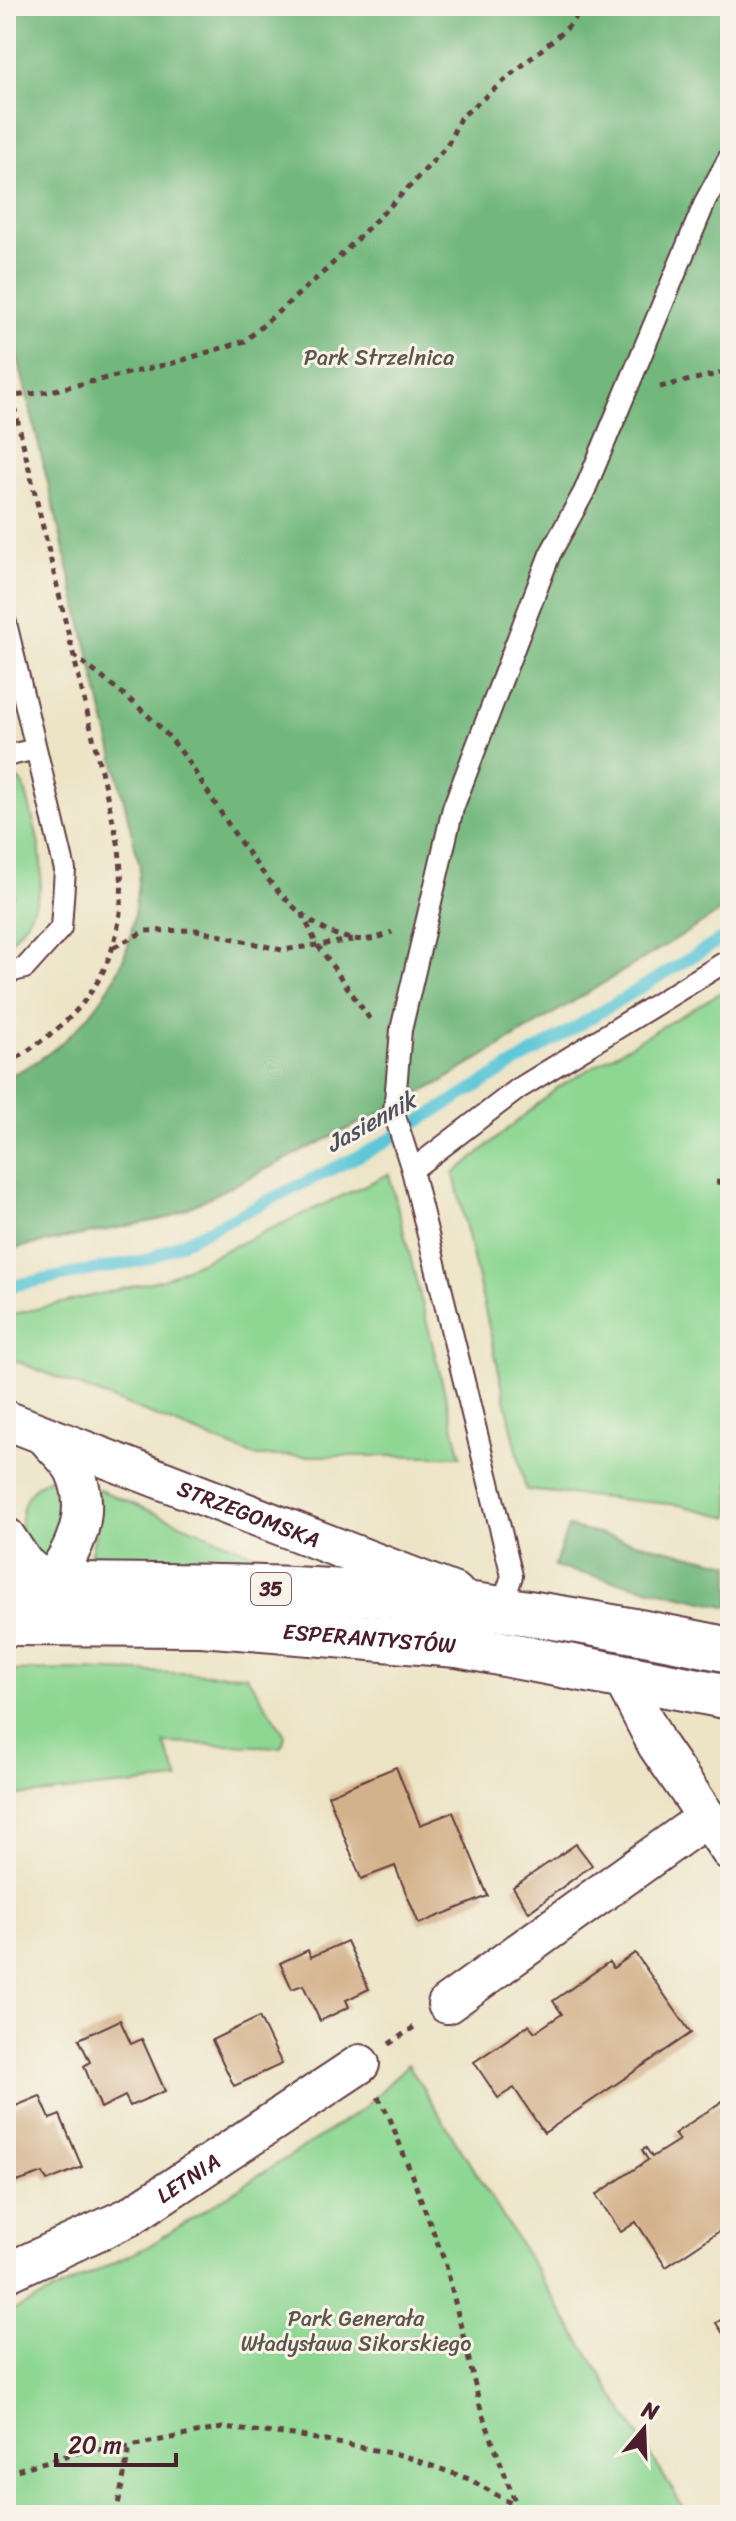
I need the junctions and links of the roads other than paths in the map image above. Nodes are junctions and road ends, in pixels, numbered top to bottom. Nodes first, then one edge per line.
1 (730, 156) edge
2 (6, 623) edge
3 (36, 749) junction
4 (6, 756) edge
5 (730, 959) edge
6 (6, 973) edge
7 (412, 1170) junction
8 (6, 1420) edge
9 (45, 1436) junction
10 (6, 1537) edge
11 (49, 1585) junction
12 (497, 1608) junction
13 (10, 1610) edge
14 (100, 1624) junction
15 (730, 1650) edge
16 (620, 1673) junction
17 (730, 1697) edge
18 (707, 1817) junction
19 (730, 1851) edge
20 (447, 2004) dead end
21 (360, 2064) road end
22 (6, 2273) edge

1 - 7 lane
2 - 3 lane
3 - 4 lane
3 - 6 lane
5 - 7 lane
7 - 12 lane
8 - 9 street, STRZEGOMSKA
9 - 11 street
9 - 12 street, STRZEGOMSKA
10 - 11 street
11 - 12 main road, ESPERANTYSTÓW / 35
11 - 13 main road, ESPERANTYSTÓW / 35
11 - 14 street
12 - 15 main road, ESPERANTYSTÓW / 35
13 - 14 main road, ESPERANTYSTÓW / 35
14 - 16 main road, ESPERANTYSTÓW / 35
16 - 17 main road, ESPERANTYSTÓW / 35
16 - 18 street
18 - 19 street
18 - 20 street
21 - 22 street, LETNIA

